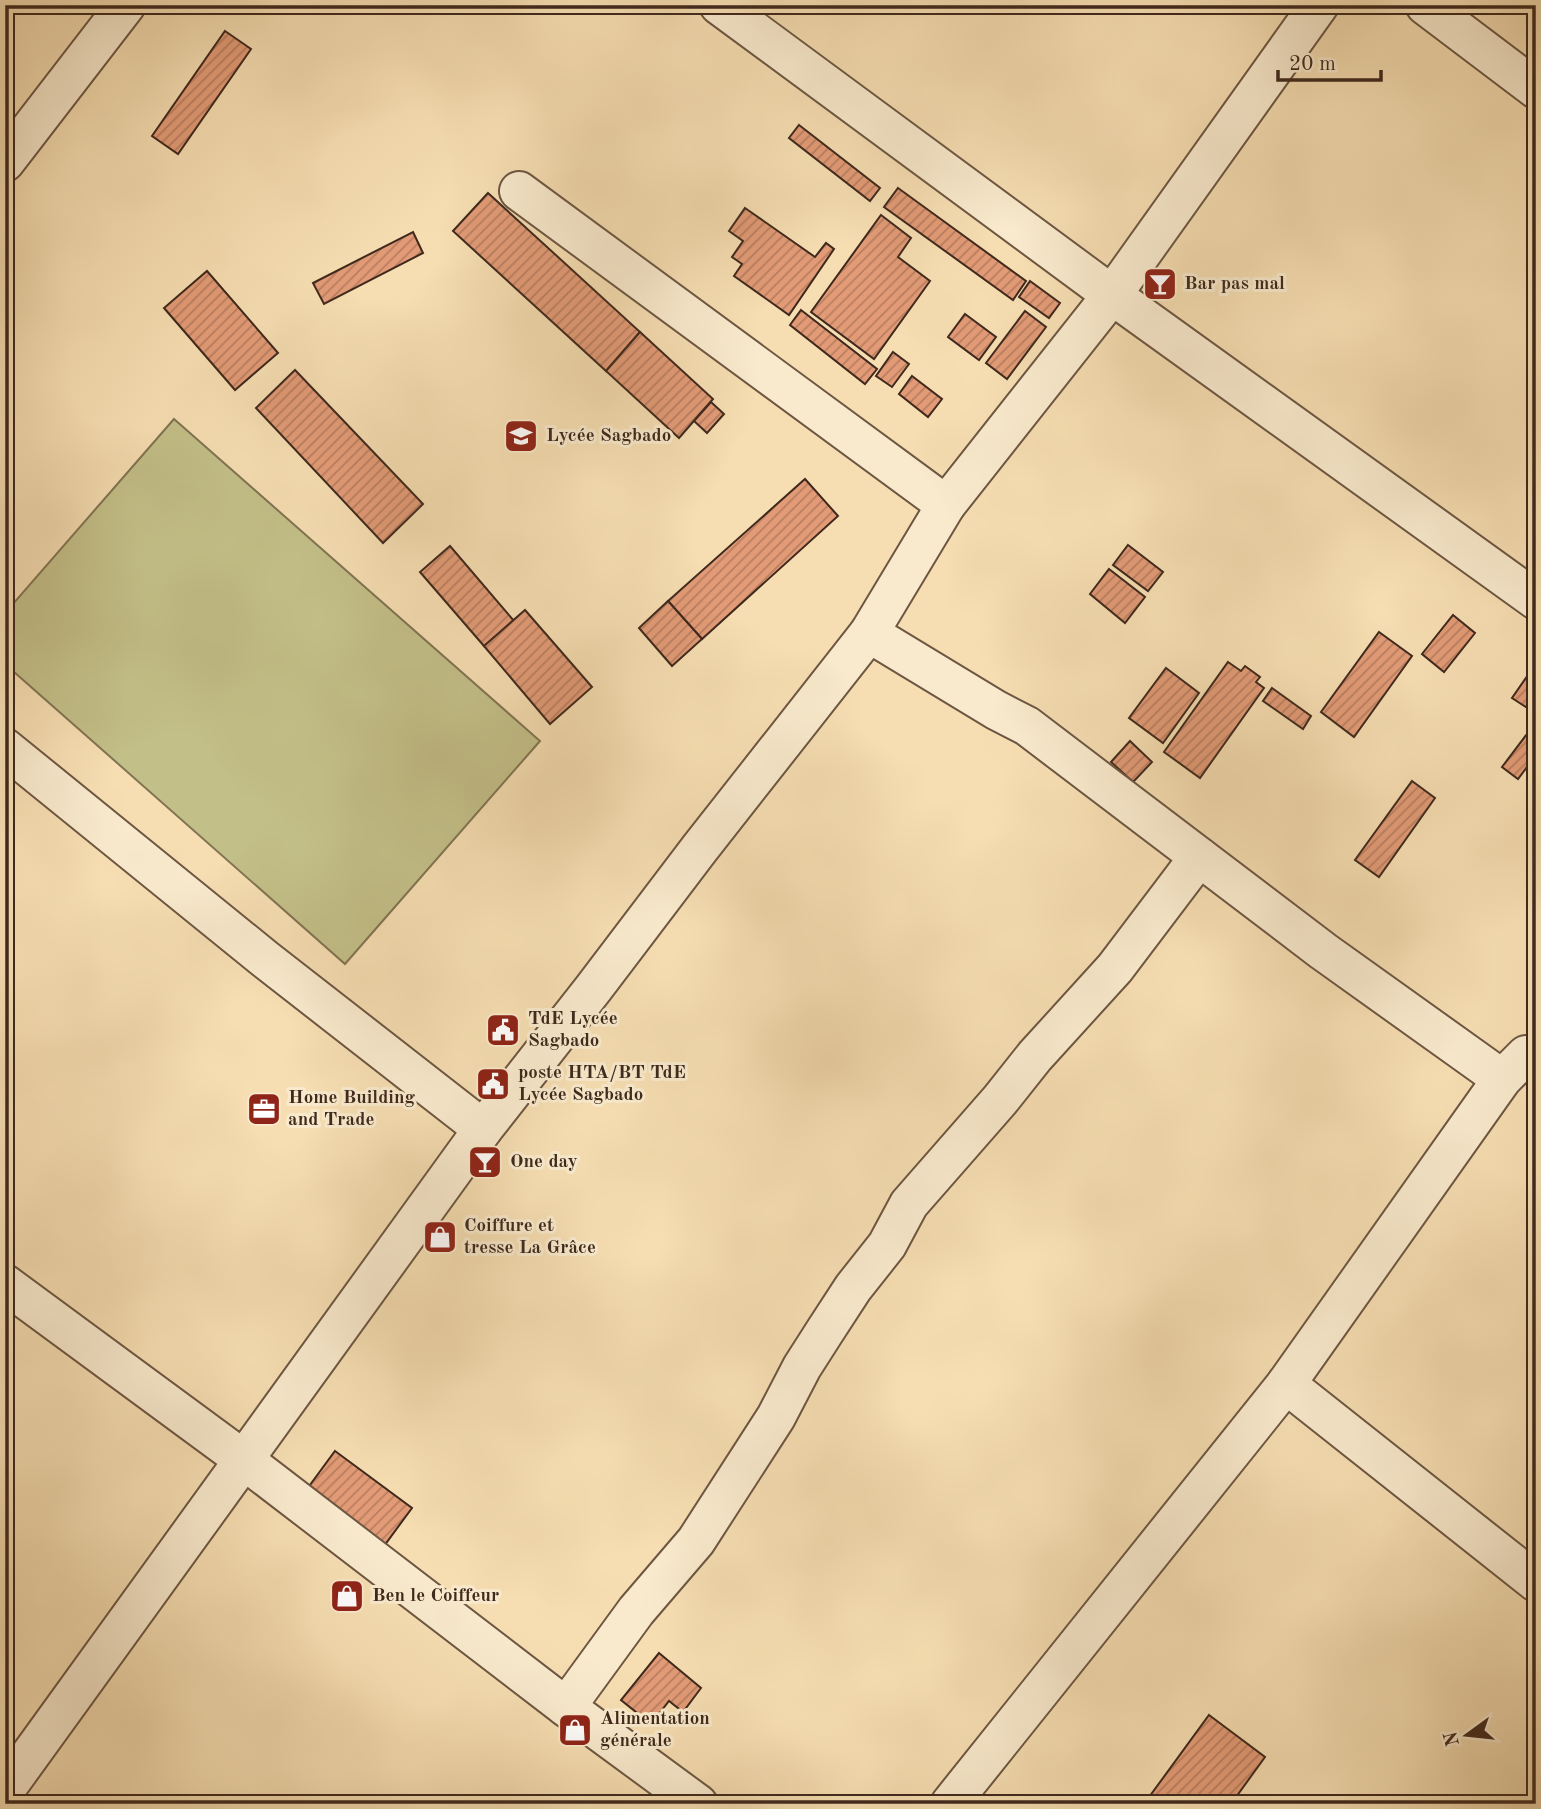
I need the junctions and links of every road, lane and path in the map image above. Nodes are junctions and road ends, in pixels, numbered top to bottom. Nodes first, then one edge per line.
1 (126, 5) edge
2 (719, 5) edge
3 (1319, 5) edge
4 (1424, 5) edge
5 (1536, 89) edge
6 (5, 162) edge
7 (519, 191) dead end
8 (1112, 295) junction
9 (946, 505) junction
10 (1536, 600) edge
11 (869, 633) junction
12 (5, 748) edge
13 (1199, 857) junction
14 (1525, 1061) edge
15 (484, 1129) junction
16 (5, 1284) edge
17 (1286, 1384) junction
18 (244, 1460) junction
19 (1536, 1582) edge
20 (566, 1707) junction
21 (5, 1790) edge
22 (698, 1804) edge
23 (950, 1804) edge

1 - 6 street
2 - 8 street
3 - 8 street
4 - 5 street
7 - 9 street
8 - 9 street
8 - 10 street
9 - 11 street
11 - 13 street
11 - 15 street
12 - 15 street
13 - 14 street
13 - 20 street
14 - 17 street
15 - 18 street
16 - 18 street
17 - 19 street
17 - 23 street
18 - 20 street
18 - 21 street
20 - 22 street

